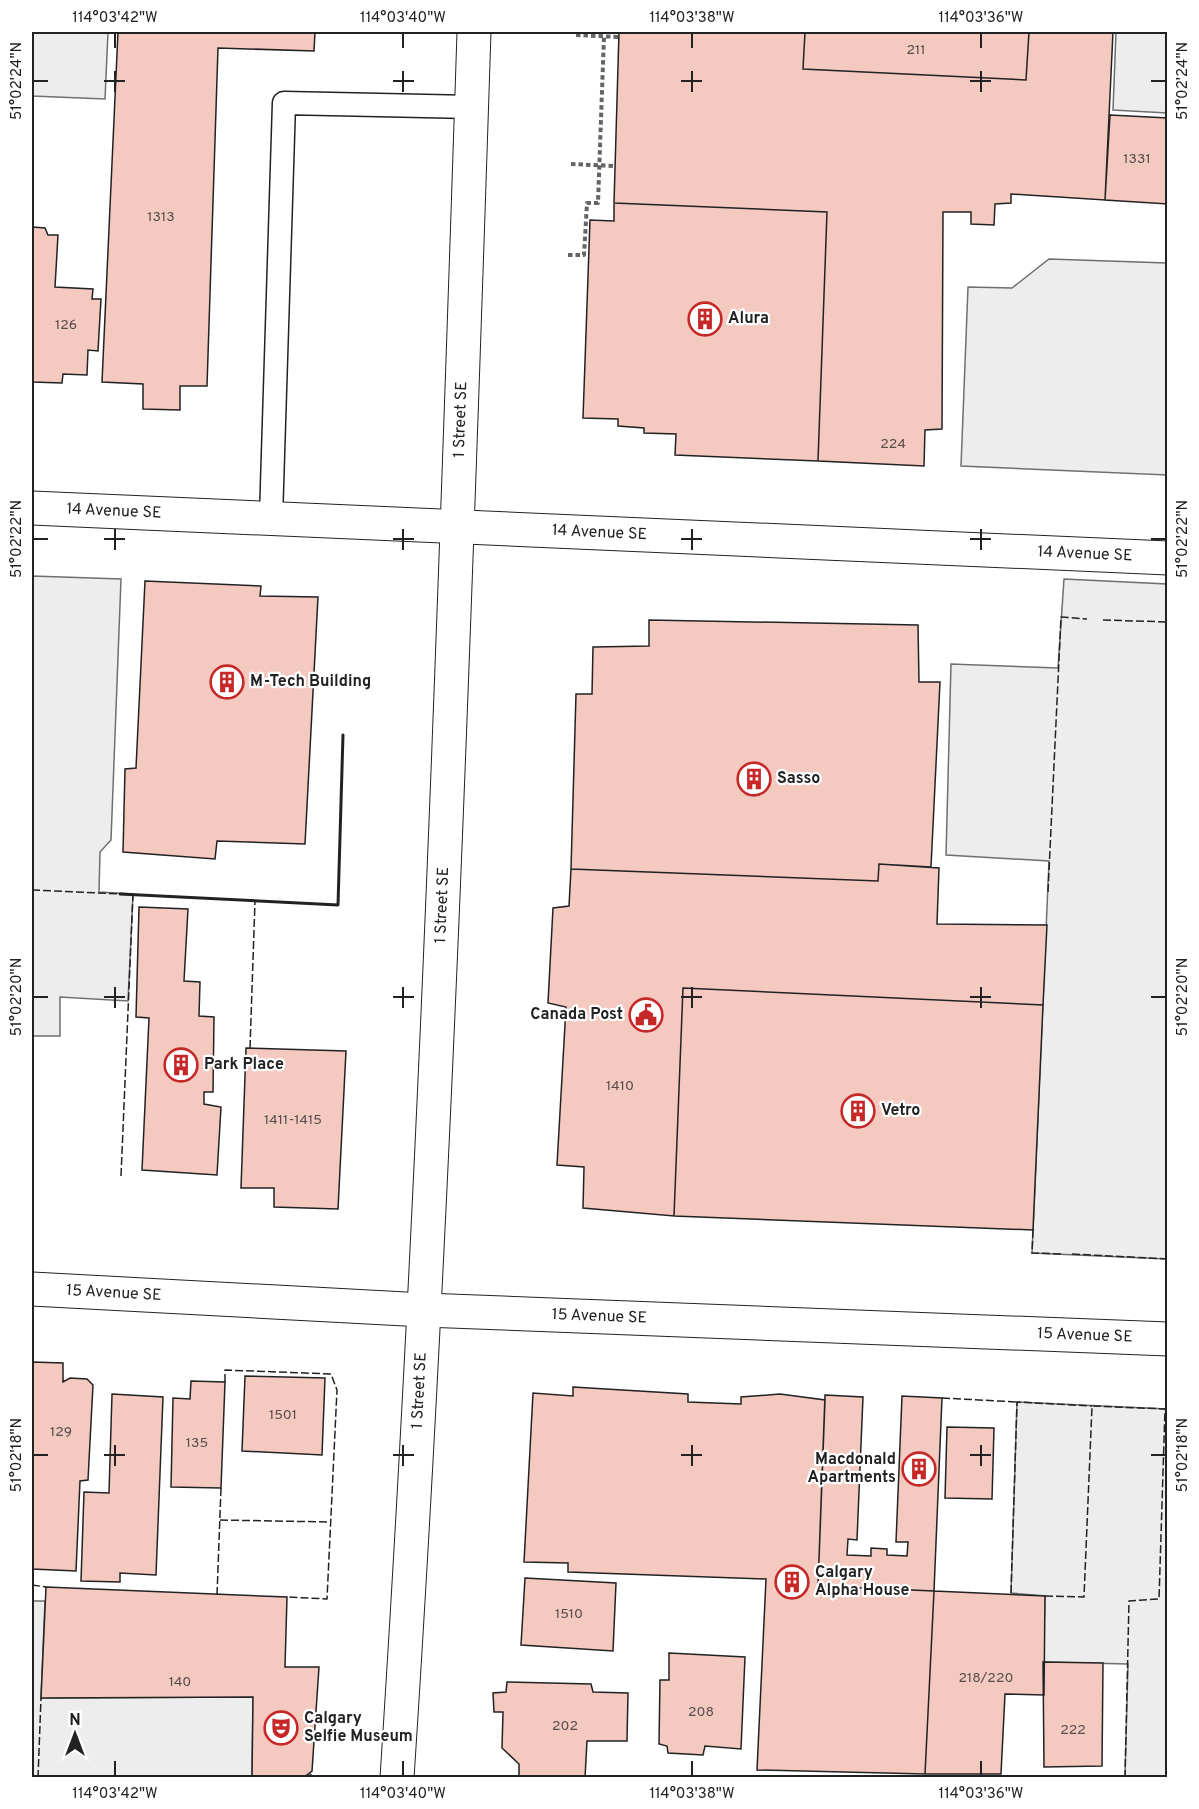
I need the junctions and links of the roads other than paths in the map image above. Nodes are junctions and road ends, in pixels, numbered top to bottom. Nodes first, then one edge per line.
1 (474, 32) edge
2 (472, 107) junction
3 (32, 508) edge
4 (271, 518) junction
5 (458, 527) junction
6 (1167, 558) edge
7 (32, 1289) edge
8 (424, 1310) junction
9 (1167, 1339) edge
10 (397, 1778) edge

1 - 2 street, 1 Street SE
2 - 4 lane
2 - 5 street, 1 Street SE
3 - 4 street, 14 Avenue SE
4 - 5 street, 14 Avenue SE
5 - 6 street, 14 Avenue SE
5 - 8 street, 1 Street SE
7 - 8 street, 15 Avenue SE
8 - 9 street, 15 Avenue SE
8 - 10 street, 1 Street SE

